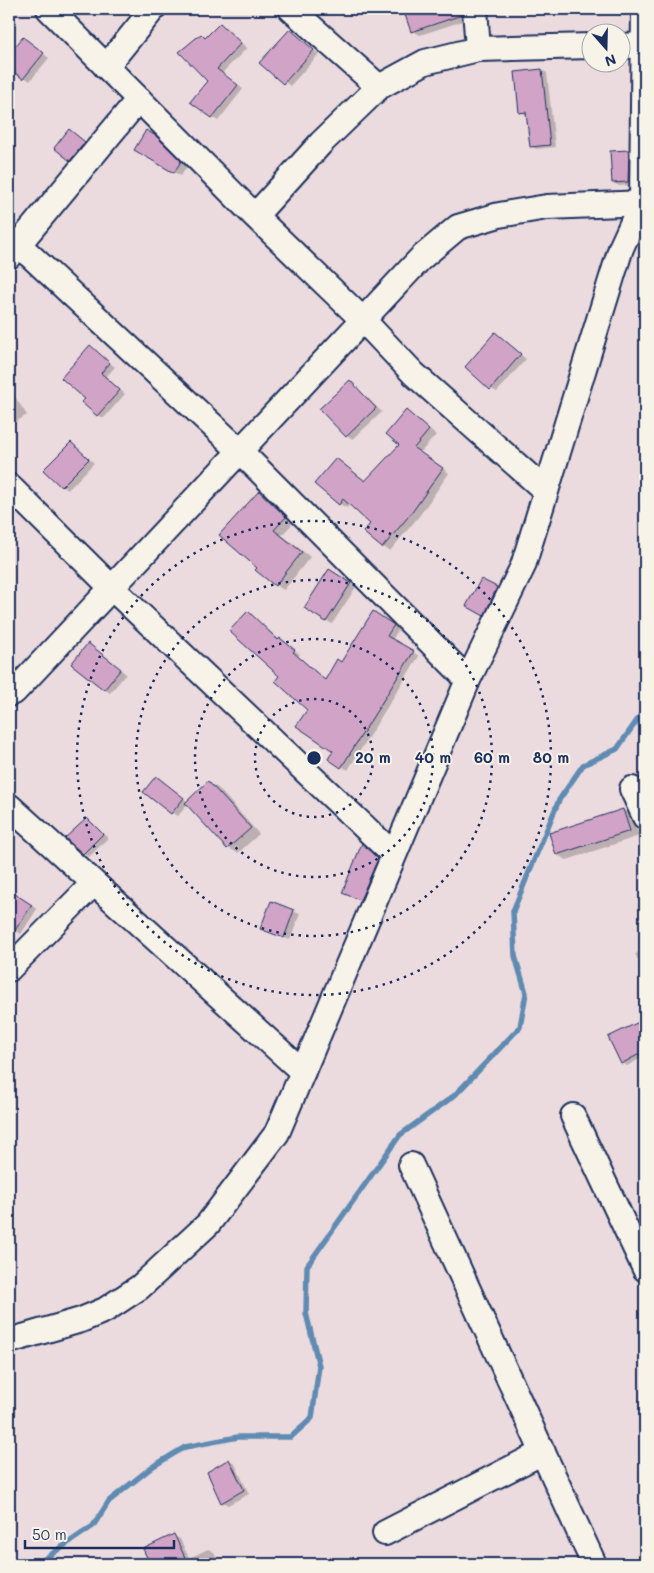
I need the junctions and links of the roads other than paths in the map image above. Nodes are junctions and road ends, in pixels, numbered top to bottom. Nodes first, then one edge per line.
1 (49, 9) edge
2 (153, 9) edge
3 (291, 9) edge
4 (475, 9) edge
5 (644, 9) edge
6 (582, 46) edge
7 (632, 46) edge
8 (478, 49) junction
9 (106, 66) junction
10 (379, 87) junction
11 (139, 99) junction
12 (644, 202) edge
13 (255, 216) junction
14 (14, 251) edge
15 (363, 320) junction
16 (240, 452) junction
17 (9, 486) edge
18 (546, 491) junction
19 (112, 588) junction
20 (468, 680) junction
21 (9, 694) edge
22 (632, 789) dead end
23 (9, 806) edge
24 (645, 817) edge
25 (394, 855) junction
26 (94, 883) junction
27 (9, 969) edge
28 (303, 1072) junction
29 (573, 1116) dead end
30 (411, 1165) dead end
31 (645, 1269) edge
32 (9, 1341) edge
33 (543, 1452) junction
34 (385, 1533) dead end
35 (594, 1564) edge

1 - 9 street
2 - 9 street
3 - 10 street
4 - 8 street
5 - 7 street
6 - 8 street
7 - 12 street
8 - 10 street
9 - 11 street
10 - 13 street
11 - 13 street
11 - 14 street
12 - 15 street
12 - 18 street
13 - 15 street
14 - 16 street
15 - 16 street
15 - 18 street
16 - 19 street
16 - 20 street
17 - 19 street
18 - 20 street
19 - 21 street
19 - 25 street
20 - 25 street
22 - 24 street
23 - 26 street
25 - 28 street
26 - 27 street
26 - 28 street
28 - 32 street
29 - 31 street
30 - 33 street
33 - 34 street
33 - 35 street

